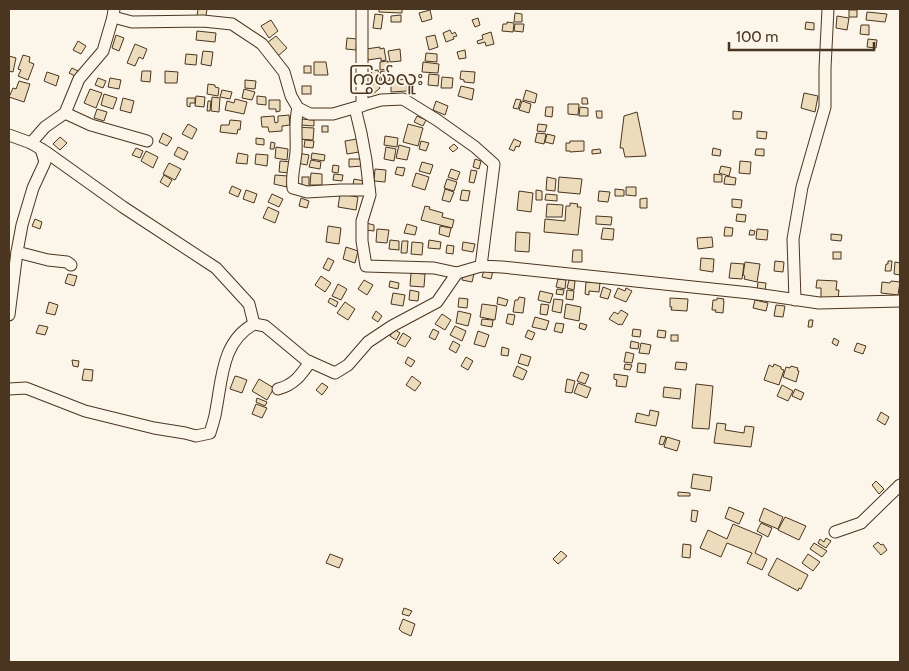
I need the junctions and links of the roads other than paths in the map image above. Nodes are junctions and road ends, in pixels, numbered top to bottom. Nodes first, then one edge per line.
1 (362, 9) edge
2 (828, 9) edge
3 (114, 13) edge
4 (358, 107) junction
5 (298, 108) junction
6 (65, 113) junction
7 (9, 136) edge
8 (147, 141) dead end
9 (31, 143) junction
10 (42, 150) junction
11 (369, 190) junction
12 (17, 252) junction
13 (71, 266) dead end
14 (481, 266) junction
15 (457, 273) junction
16 (795, 300) junction
17 (900, 302) edge
18 (9, 315) edge
19 (254, 324) junction
20 (310, 362) junction
21 (9, 388) edge
22 (278, 389) dead end
23 (900, 485) edge
24 (835, 532) dead end

1 - 4 street
2 - 16 street
3 - 5 street
3 - 6 street
4 - 5 street
4 - 11 street
4 - 14 street
5 - 11 street
6 - 8 street
6 - 9 street
7 - 9 street
9 - 10 street
10 - 12 street
10 - 19 street
11 - 15 street
12 - 13 street
12 - 18 street
14 - 15 street
14 - 16 street
15 - 20 street
16 - 17 street
19 - 20 street
19 - 21 street
20 - 22 street
23 - 24 street

